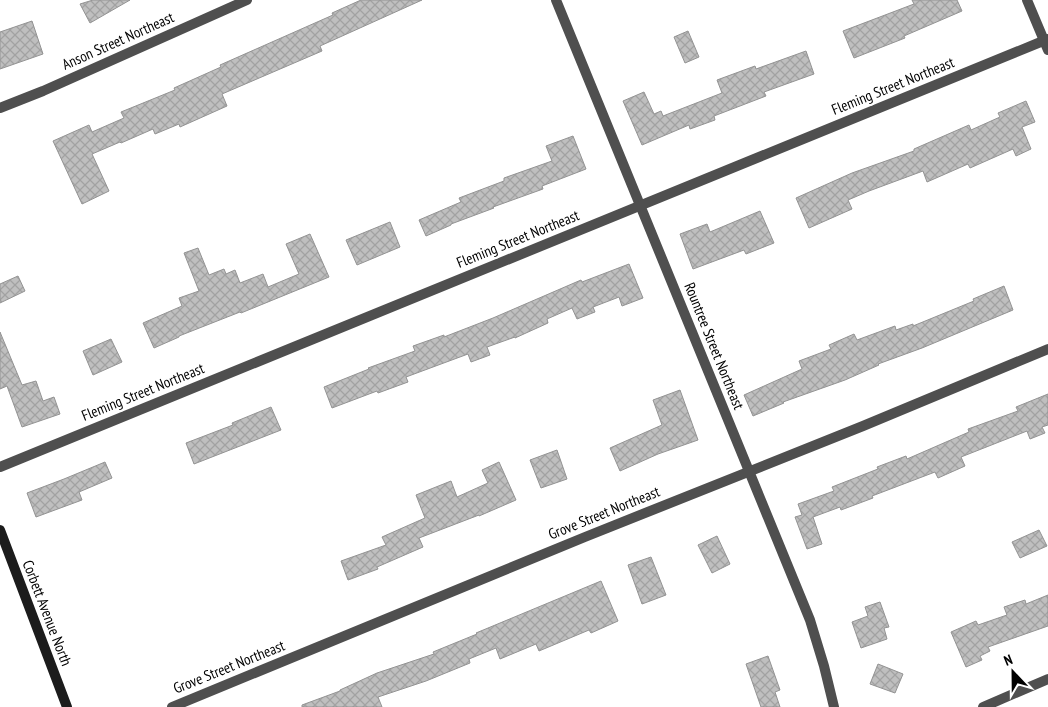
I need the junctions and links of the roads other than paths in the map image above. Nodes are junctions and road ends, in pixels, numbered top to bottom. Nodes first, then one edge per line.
1 (247, 0) edge
2 (556, 0) edge
3 (1027, 0) edge
4 (1047, 43) edge
5 (0, 108) edge
6 (640, 205) junction
7 (1048, 349) edge
8 (0, 467) edge
9 (749, 471) junction
10 (0, 530) edge
11 (1048, 679) edge
12 (66, 707) edge
13 (172, 707) edge
14 (834, 707) edge
15 (983, 707) edge

1 - 5 street, Anson Street Northeast
2 - 6 street, Rountree Street Northeast
3 - 4 street
4 - 6 street, Fleming Street Northeast
6 - 8 street, Fleming Street Northeast
6 - 9 street, Rountree Street Northeast
7 - 9 street, Grove Street Northeast
9 - 13 street, Grove Street Northeast
9 - 14 street, Rountree Street Northeast
10 - 12 street, Corbett Avenue North
11 - 15 street

